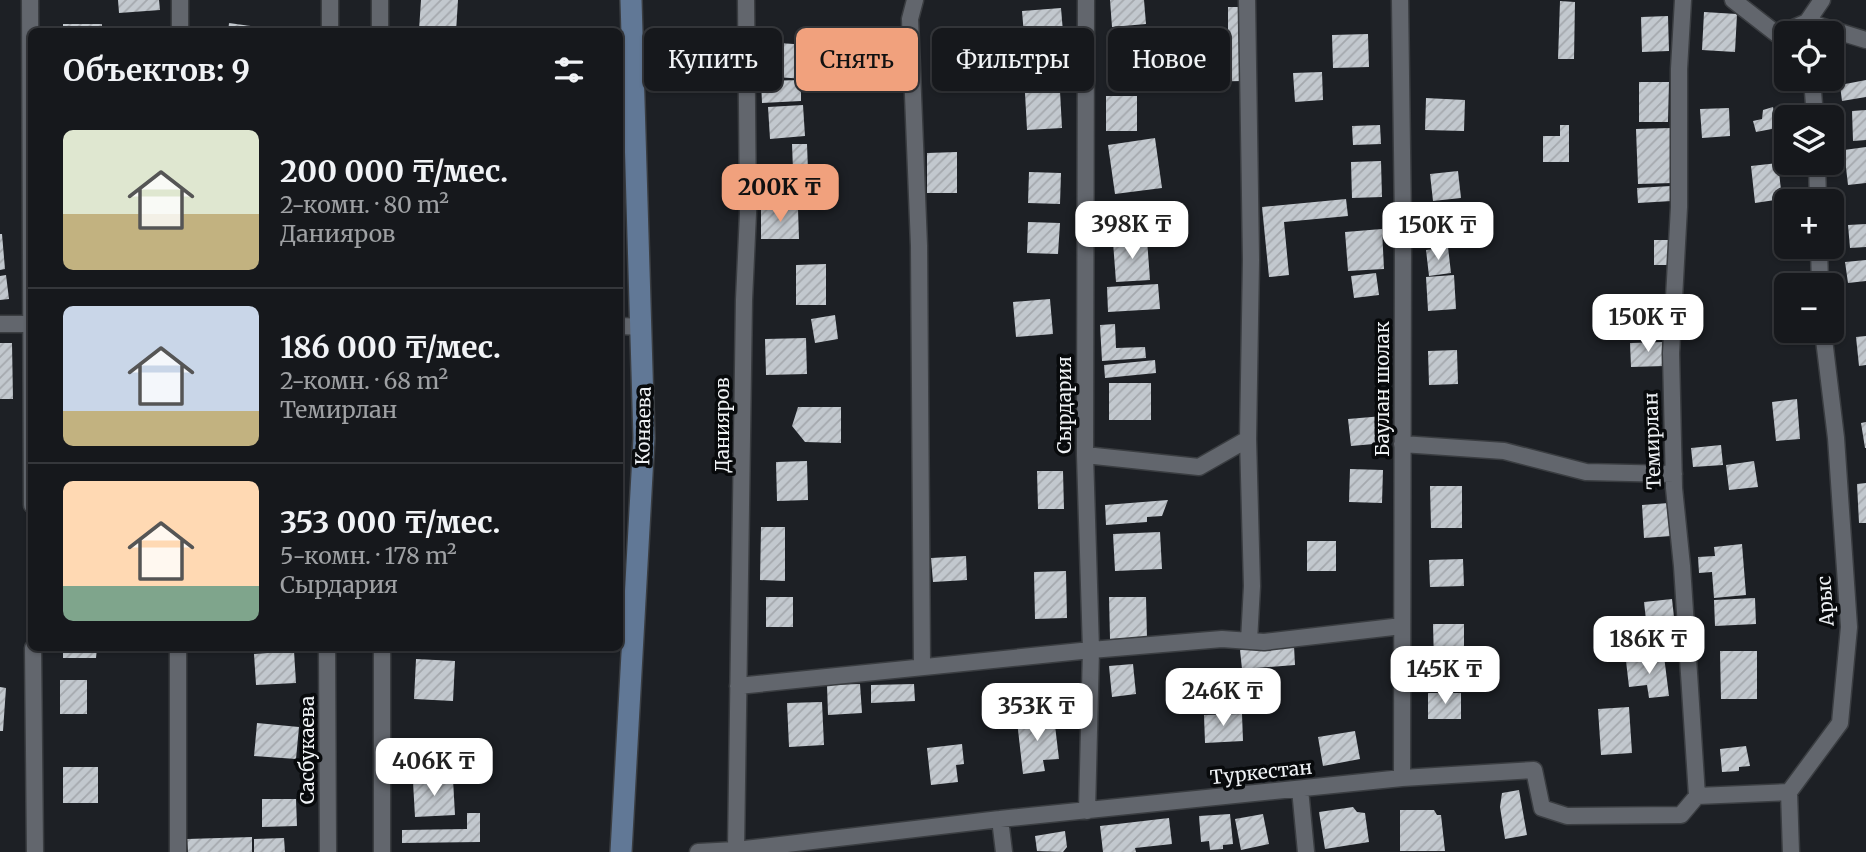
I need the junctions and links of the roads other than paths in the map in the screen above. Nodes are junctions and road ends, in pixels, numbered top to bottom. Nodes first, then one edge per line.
1 (30, 0) edge
2 (180, 0) edge
3 (330, 0) edge
4 (380, 0) edge
5 (631, 0) edge
6 (746, 0) edge
7 (915, 0) edge
8 (1086, 0) edge
9 (1247, 0) edge
10 (1400, 0) edge
11 (1684, 0) edge
12 (1733, 0) edge
13 (1822, 0) edge
14 (1811, 21) edge
15 (30, 28) edge
16 (180, 28) edge
17 (330, 28) edge
18 (380, 28) edge
19 (1774, 32) edge
20 (1844, 36) edge
21 (1866, 40) edge
22 (0, 324) edge
23 (28, 324) edge
24 (623, 326) edge
25 (642, 327) junction
26 (1824, 343) edge
27 (1248, 439) junction
28 (1402, 444) junction
29 (1085, 455) junction
30 (1674, 474) junction
31 (1402, 626) junction
32 (1249, 641) junction
33 (1091, 650) junction
34 (33, 651) edge
35 (178, 651) edge
36 (327, 651) edge
37 (382, 651) edge
38 (922, 667) junction
39 (738, 687) junction
40 (1402, 778) junction
41 (1300, 789) junction
42 (1789, 792) junction
43 (1698, 796) junction
44 (1087, 811) junction
45 (1000, 819) junction
46 (725, 851) edge
47 (35, 852) edge
48 (178, 852) edge
49 (328, 852) edge
50 (382, 852) edge
51 (621, 852) edge
52 (698, 852) edge
53 (1004, 852) edge
54 (1306, 852) edge
55 (1791, 852) edge

1 - 15 street
2 - 16 street
3 - 17 street
4 - 18 street
5 - 25 main road, Конаева
6 - 39 street, Данияров
7 - 38 street
8 - 29 street, Сырдария
9 - 27 street
10 - 28 street, Баулан шолак
11 - 30 street, Темирлан
12 - 19 street
13 - 14 street
20 - 21 street
22 - 23 street
24 - 25 street
25 - 51 main road, Конаева
26 - 42 street, Арыс
27 - 29 street
27 - 32 street
28 - 30 street
28 - 31 street, Баулан шолак
29 - 33 street, Сырдария
30 - 43 street, Темирлан
31 - 32 street
31 - 40 street, Баулан шолак
32 - 33 street
33 - 38 street
33 - 44 street, Сырдария
34 - 47 street
35 - 48 street
36 - 49 street, Сасбукаева
37 - 50 street
38 - 39 street
39 - 46 street, Данияров
40 - 41 street, Туркестан
40 - 43 street, Туркестан
41 - 44 street, Туркестан
41 - 54 street
42 - 43 street
42 - 55 street
44 - 45 street, Туркестан
45 - 46 street, Туркестан
45 - 53 street
46 - 52 street, Туркестан

